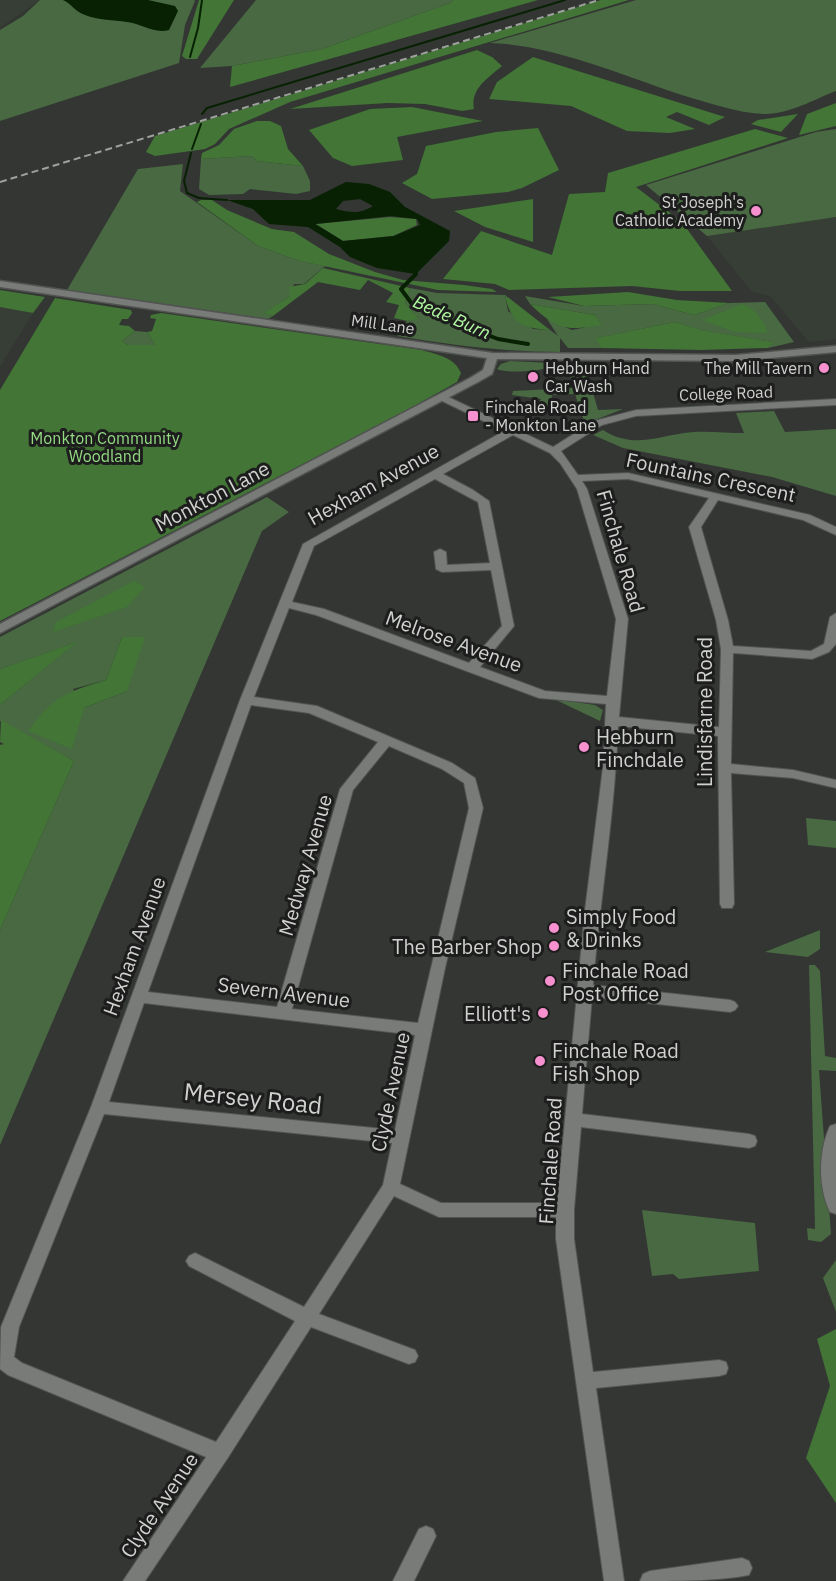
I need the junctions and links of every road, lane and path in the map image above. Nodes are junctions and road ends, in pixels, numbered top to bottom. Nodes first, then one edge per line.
1 (0, 284) edge
2 (836, 348) edge
3 (493, 356) junction
4 (442, 397) junction
5 (836, 402) edge
6 (512, 431) junction
7 (554, 451) junction
8 (434, 474) junction
9 (575, 478) junction
10 (716, 495) junction
11 (836, 532) edge
12 (440, 552) dead end
13 (497, 566) junction
14 (285, 604) junction
15 (836, 617) edge
16 (0, 628) edge
17 (727, 649) junction
18 (472, 668) junction
19 (246, 700) junction
20 (613, 700) junction
21 (613, 721) junction
22 (725, 732) junction
23 (387, 740) junction
24 (724, 768) junction
25 (836, 784) edge
26 (727, 904) dead end
27 (584, 990) junction
28 (138, 997) junction
29 (730, 1006) dead end
30 (283, 1012) junction
31 (424, 1030) junction
32 (99, 1107) junction
33 (573, 1119) junction
34 (836, 1131) edge
35 (402, 1137) junction
36 (749, 1140) dead end
37 (391, 1187) junction
38 (836, 1207) edge
39 (565, 1210) junction
40 (195, 1261) dead end
41 (307, 1317) junction
42 (409, 1356) dead end
43 (719, 1368) dead end
44 (585, 1381) junction
45 (220, 1453) junction
46 (426, 1536) dead end
47 (742, 1568) dead end
48 (133, 1581) edge
49 (403, 1581) edge
50 (614, 1581) edge
51 (650, 1581) edge

1 - 3 main road, Mill Lane
2 - 3 main road, Mill Lane
3 - 4 main road, Monkton Lane
4 - 6 street, Finchale Road
4 - 16 main road, Monkton Lane
5 - 7 street, College Road
6 - 7 street, Finchale Road
6 - 8 street, Hexham Avenue
7 - 9 street, Finchale Road
8 - 13 street
8 - 14 street, Hexham Avenue
9 - 10 street, Fountains Crescent
9 - 20 street, Finchale Road
10 - 11 street, Fountains Crescent
10 - 17 street, Lindisfarne Road
12 - 13 street
13 - 18 street
14 - 18 street, Melrose Avenue
14 - 19 street, Hexham Avenue
15 - 17 street
17 - 22 street, Lindisfarne Road
18 - 20 street, Melrose Avenue
19 - 23 street, Clyde Avenue
19 - 28 street, Hexham Avenue
20 - 21 street, Finchale Road
21 - 22 street
21 - 27 street, Finchale Road
22 - 24 street, Lindisfarne Road
23 - 30 street, Medway Avenue
23 - 31 street, Clyde Avenue
24 - 25 street
24 - 26 street, Lindisfarne Road
27 - 29 street
27 - 33 street, Finchale Road
28 - 30 street, Severn Avenue
28 - 32 street, Hexham Avenue
30 - 31 street, Severn Avenue
31 - 35 street, Clyde Avenue
32 - 35 street, Mersey Road
32 - 45 street, Hexham Avenue
33 - 36 street
33 - 39 street, Finchale Road
34 - 38 street
35 - 37 street, Clyde Avenue
37 - 39 street
37 - 41 street, Clyde Avenue
39 - 44 street, Finchale Road
40 - 41 street
41 - 42 street
41 - 45 street, Clyde Avenue
43 - 44 street
44 - 50 street, Finchale Road
45 - 48 street, Clyde Avenue
46 - 49 street
47 - 51 street

